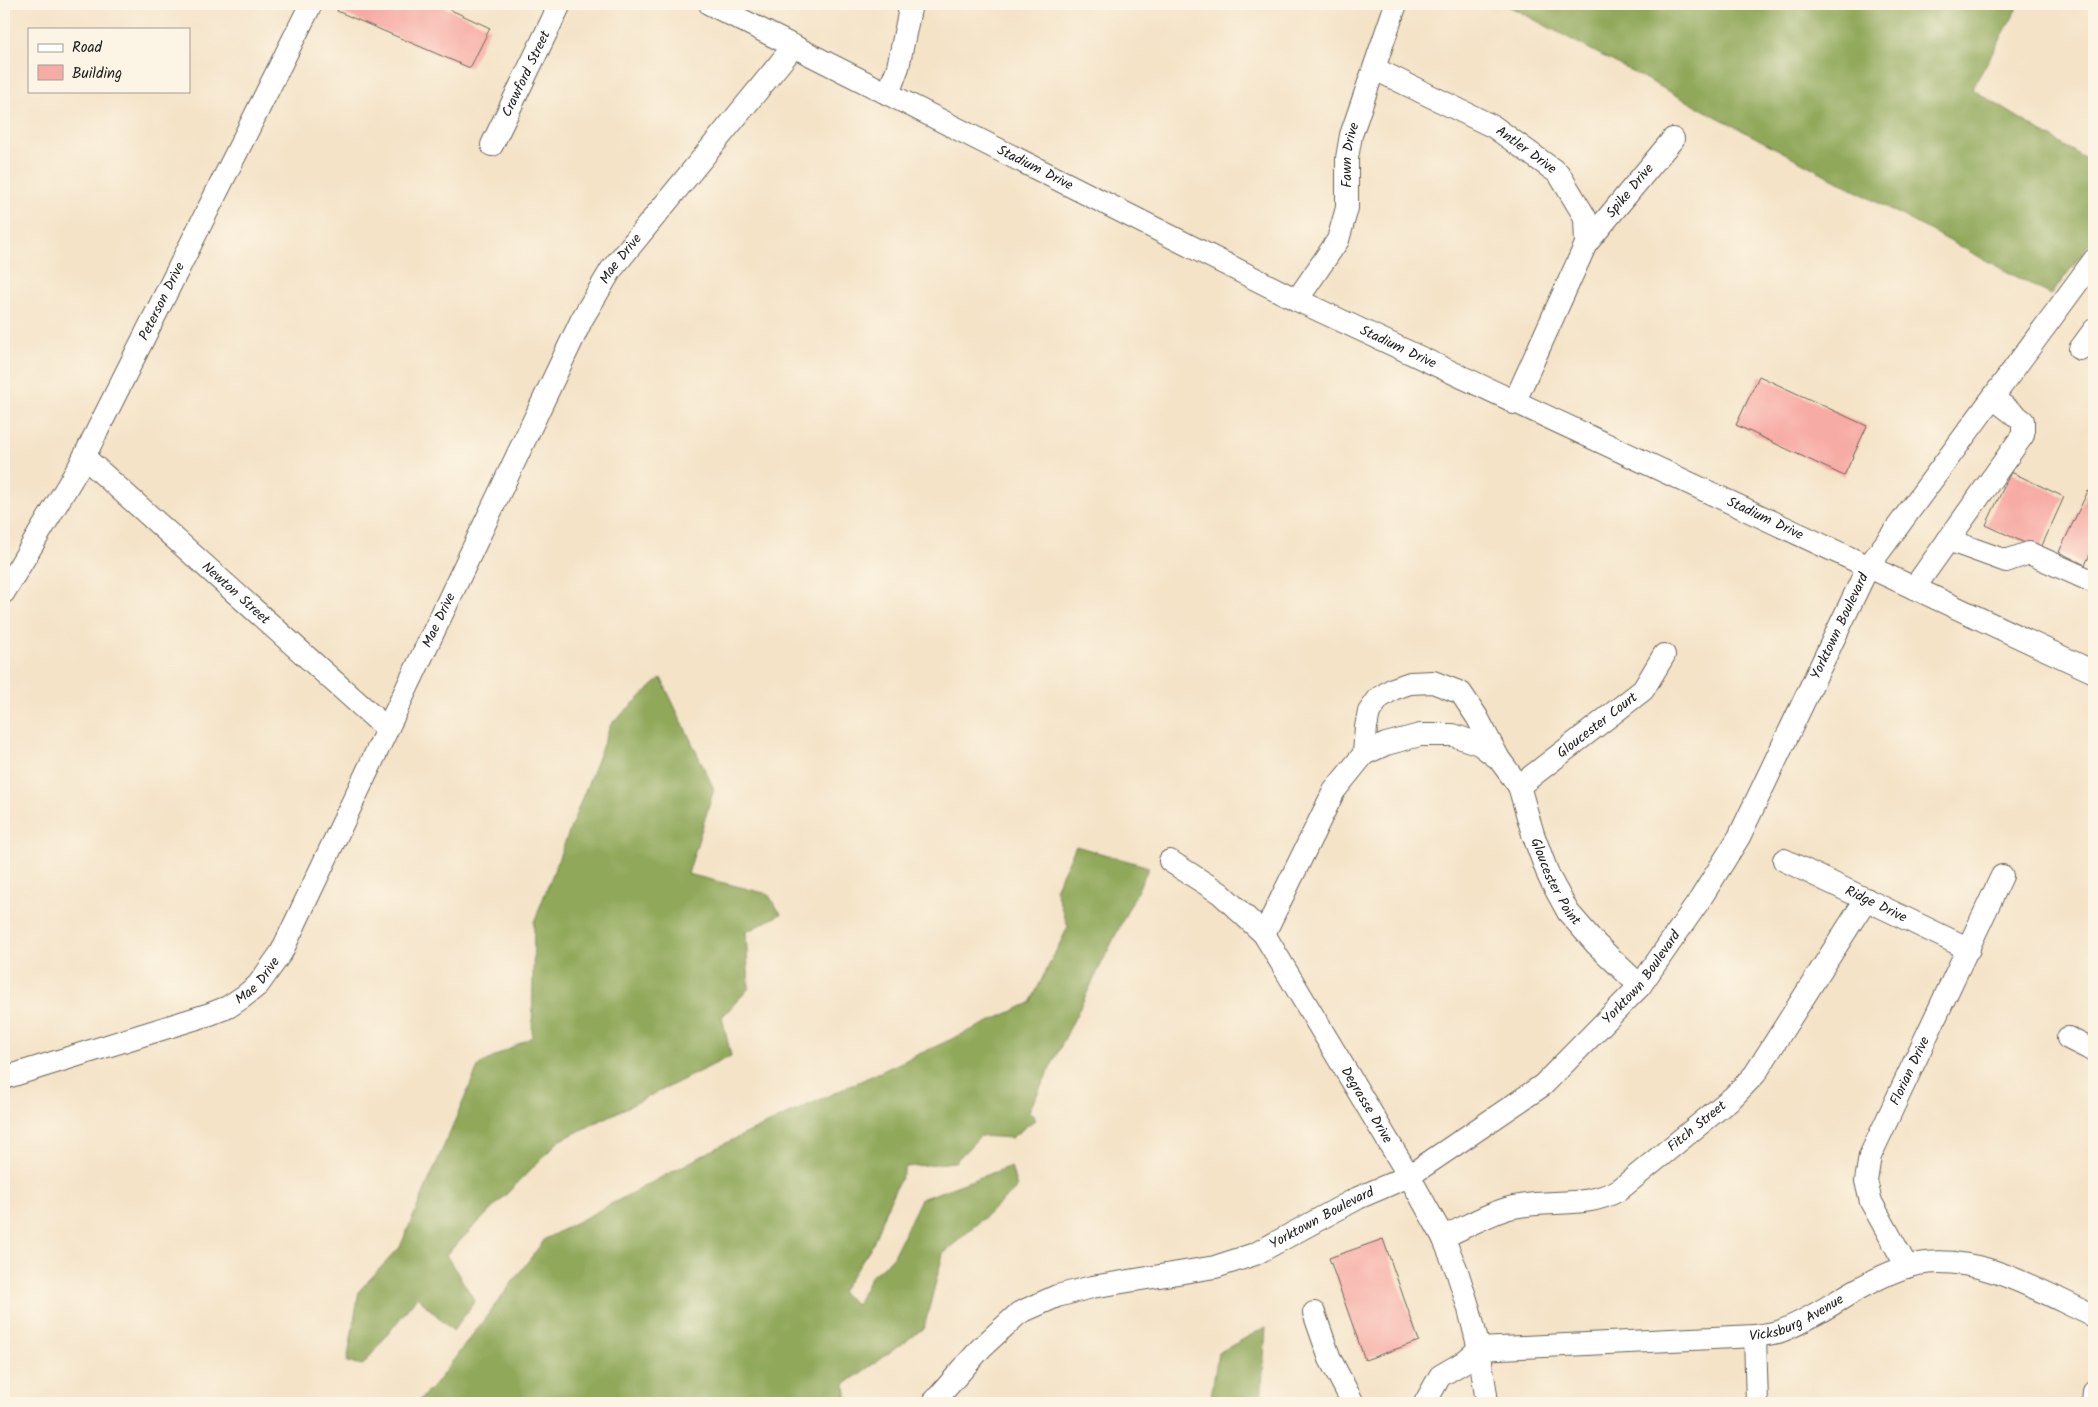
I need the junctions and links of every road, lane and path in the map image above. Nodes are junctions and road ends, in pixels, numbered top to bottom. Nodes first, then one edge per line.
1 (311, 4) edge
2 (560, 4) edge
3 (710, 4) edge
4 (911, 4) edge
5 (1396, 4) edge
6 (794, 46) junction
7 (1375, 69) junction
8 (888, 94) junction
9 (1673, 139) dead end
10 (492, 144) dead end
11 (1586, 244) junction
12 (2094, 260) edge
13 (1297, 300) junction
14 (2094, 330) edge
15 (2080, 349) dead end
16 (1993, 398) junction
17 (1514, 403) junction
18 (84, 457) junction
19 (1944, 546) junction
20 (1868, 567) junction
21 (2094, 582) edge
22 (1914, 588) junction
23 (4, 592) edge
24 (1664, 655) dead end
25 (2094, 672) edge
26 (387, 729) junction
27 (1364, 754) junction
28 (1499, 759) junction
29 (1519, 786) junction
30 (1784, 860) dead end
31 (1170, 861) dead end
32 (2002, 876) dead end
33 (1866, 899) junction
34 (1264, 934) junction
35 (1969, 949) junction
36 (1640, 986) junction
37 (2068, 1038) dead end
38 (2094, 1052) edge
39 (4, 1078) edge
40 (1409, 1176) junction
41 (1443, 1237) junction
42 (1907, 1267) junction
43 (1314, 1313) dead end
44 (2094, 1316) edge
45 (1755, 1336) junction
46 (1479, 1349) junction
47 (2094, 1392) edge
48 (1486, 1395) dead end
49 (933, 1403) edge
50 (1353, 1403) edge
51 (1426, 1403) edge
52 (1757, 1403) edge
53 (2093, 1403) edge

1 - 18 street, Peterson Drive
2 - 10 street, Crawford Street
3 - 6 street, Stadium Drive
4 - 8 street
5 - 7 street, Fawn Drive
6 - 8 street, Stadium Drive
6 - 26 street, Mae Drive
7 - 11 street, Antler Drive
7 - 13 street, Fawn Drive
8 - 13 street, Stadium Drive
9 - 11 street, Spike Drive
11 - 17 street, Antler Drive
12 - 16 street, Yorktown Boulevard
13 - 17 street, Stadium Drive
14 - 15 street
16 - 19 street
16 - 20 street, Yorktown Boulevard
17 - 20 street, Stadium Drive
18 - 23 street, Peterson Drive
18 - 26 street, Newton Street
19 - 21 street
19 - 22 street
20 - 22 street, Stadium Drive
20 - 36 street, Yorktown Boulevard
22 - 25 street, Stadium Drive
24 - 29 street, Gloucester Court
26 - 39 street, Mae Drive
27 - 28 street, Gloucester Point
27 - 28 street, Gloucester Point
27 - 34 street, Gloucester Point
28 - 29 street, Gloucester Point
29 - 36 street, Gloucester Point
30 - 33 street, Ridge Drive
31 - 34 street, Degrasse Drive
32 - 35 street, Florian Drive
33 - 35 street, Ridge Drive
33 - 41 street, Fitch Street
34 - 40 street, Degrasse Drive
35 - 42 street, Florian Drive
36 - 40 street, Yorktown Boulevard
37 - 38 street
40 - 41 street, Degrasse Drive
40 - 49 street, Yorktown Boulevard
41 - 46 street, Degrasse Drive
42 - 44 street, Vicksburg Avenue
42 - 45 street, Vicksburg Avenue
43 - 50 street
45 - 46 street, Vicksburg Avenue
45 - 52 street
46 - 48 street, Degrasse Drive
46 - 51 street
47 - 53 street

